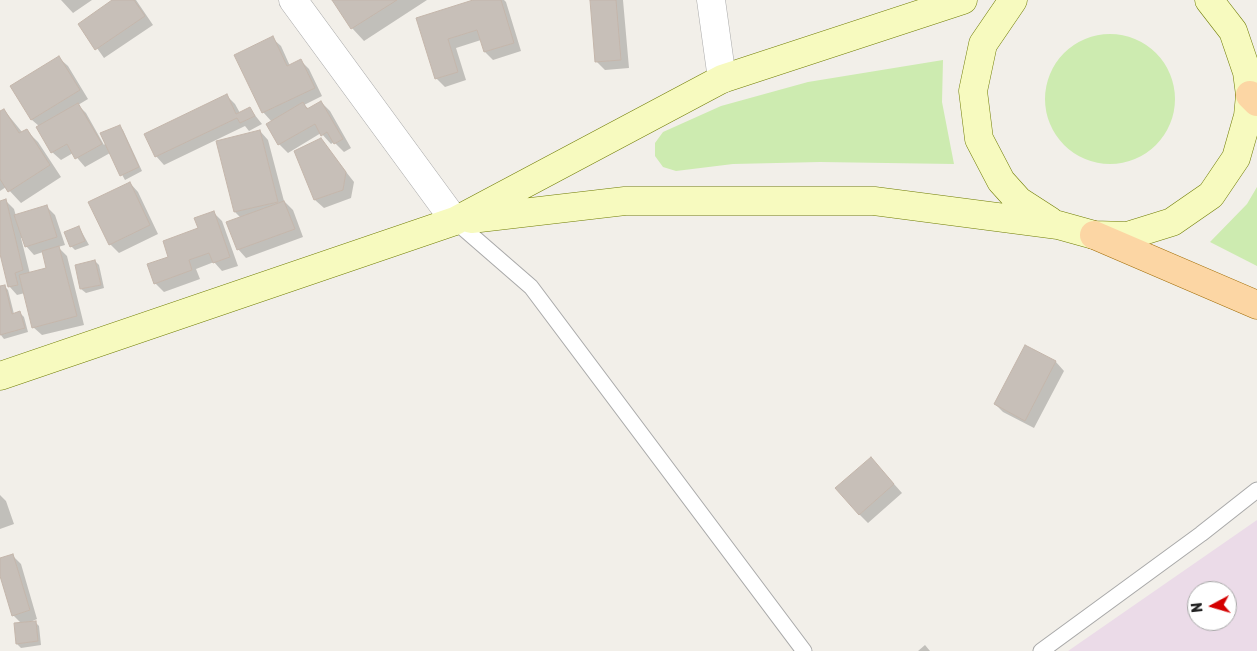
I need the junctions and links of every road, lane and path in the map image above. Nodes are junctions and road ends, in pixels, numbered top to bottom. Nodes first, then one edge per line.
1 (293, 0) edge
2 (710, 0) edge
3 (963, 0) edge
4 (1013, 0) edge
5 (1209, 0) edge
6 (722, 79) junction
7 (1255, 95) edge
8 (455, 221) junction
9 (1058, 225) junction
10 (1094, 235) junction
11 (1257, 305) edge
12 (0, 376) edge
13 (1257, 490) edge
14 (804, 651) edge
15 (1041, 651) edge

1 - 8 street
2 - 6 street
3 - 6 main road
4 - 9 main road
5 - 7 main road
6 - 8 main road
7 - 10 main road
8 - 9 main road
8 - 12 main road
8 - 14 lane
9 - 10 main road
10 - 11 main road
13 - 15 lane

